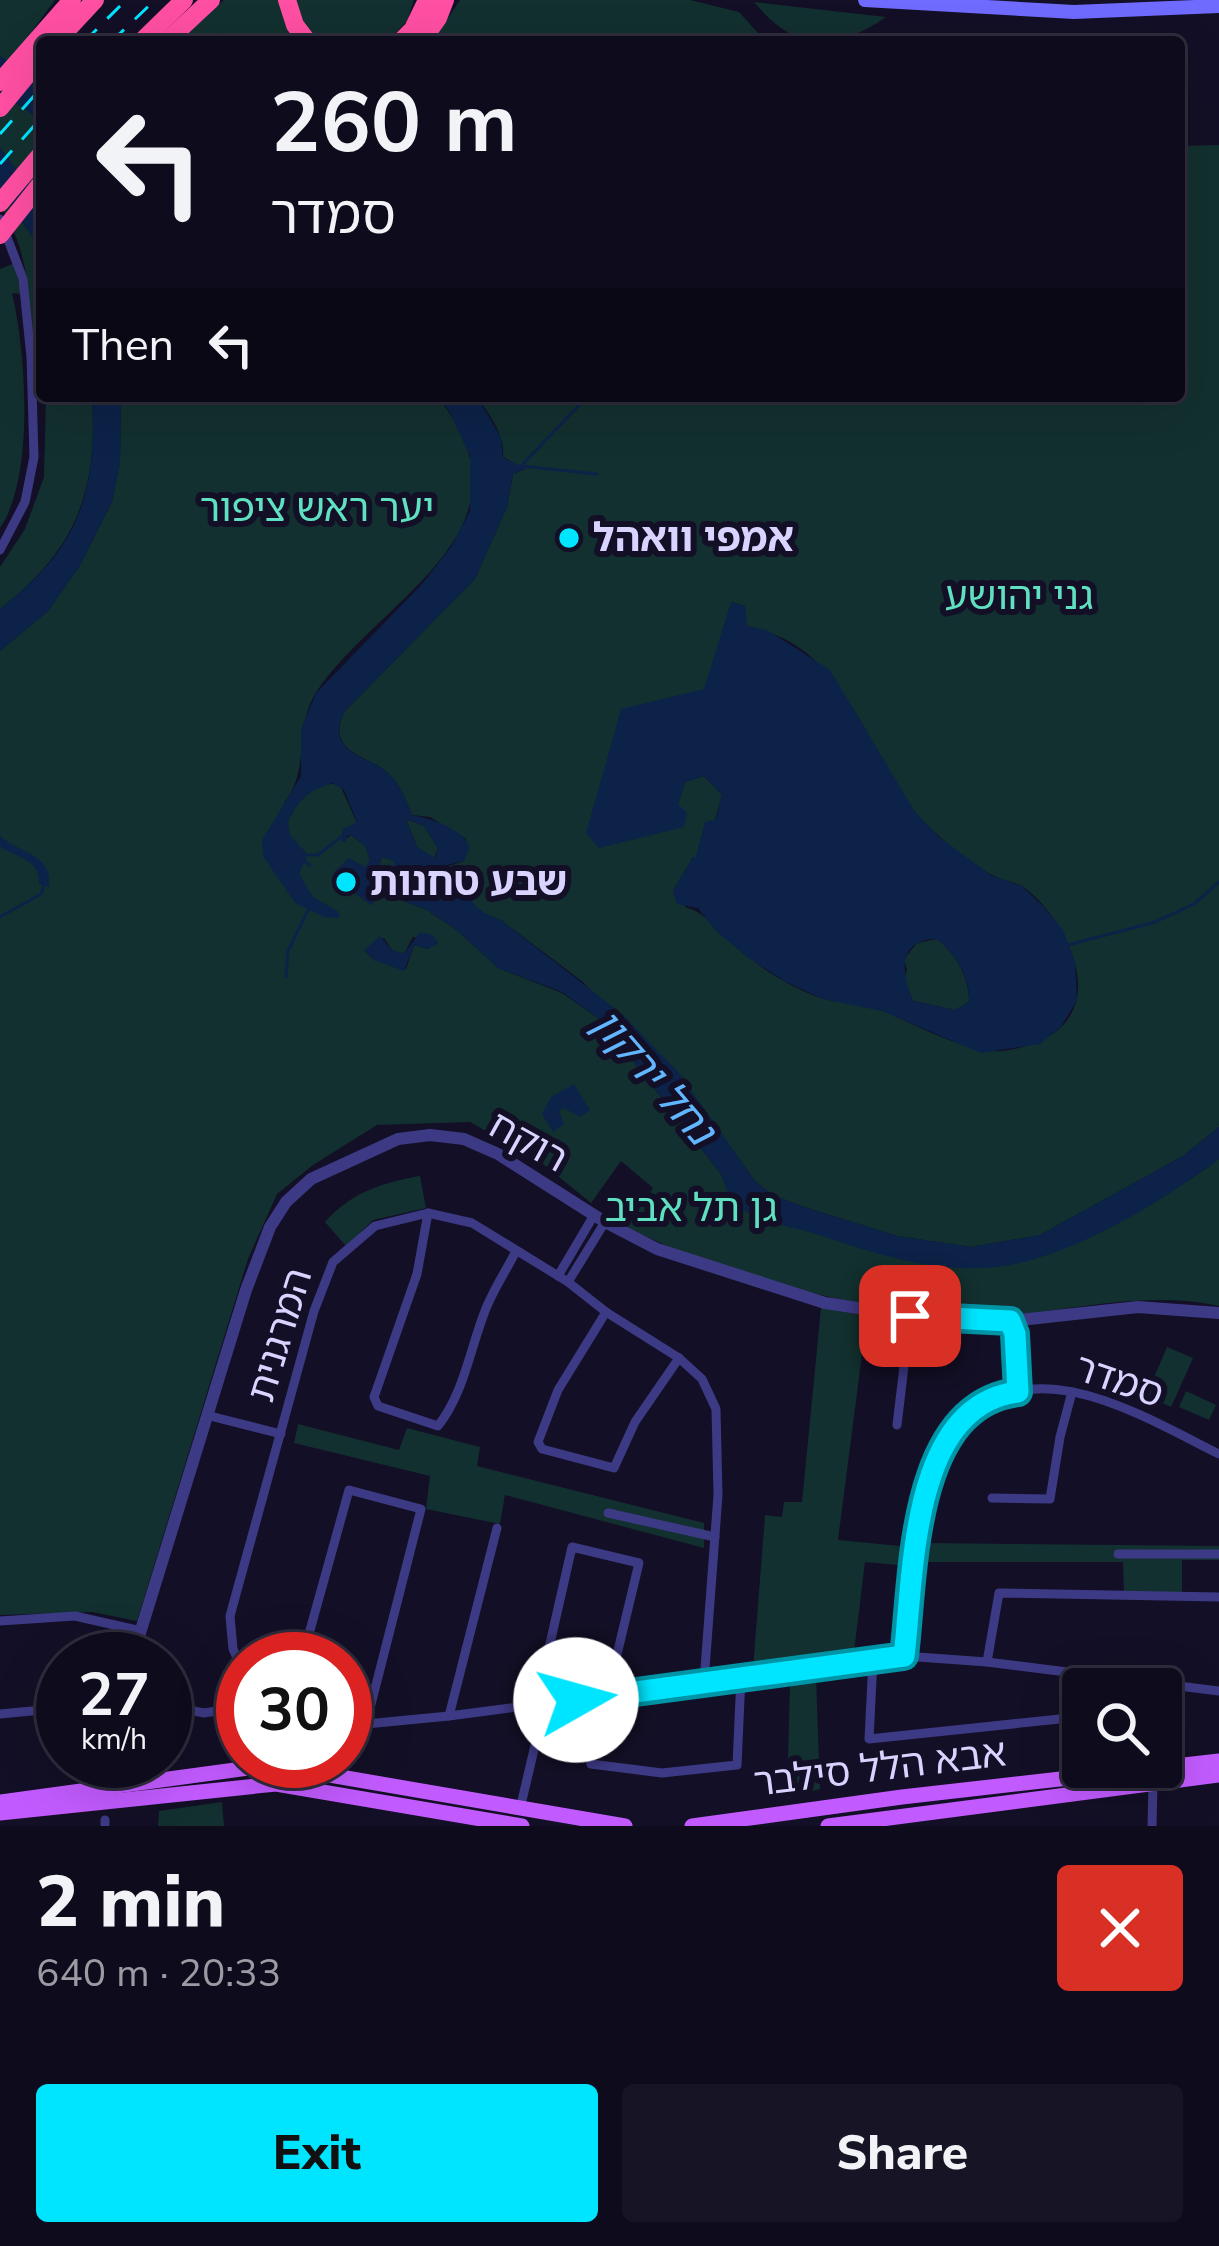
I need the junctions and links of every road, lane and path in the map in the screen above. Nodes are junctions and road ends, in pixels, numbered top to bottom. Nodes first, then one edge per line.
1 (61, 0) edge
2 (72, 0) edge
3 (95, 0) edge
4 (184, 0) edge
5 (211, 0) edge
6 (287, 0) edge
7 (423, 0) edge
8 (448, 0) edge
9 (865, 0) edge
10 (1219, 6) edge
11 (44, 36) edge
12 (46, 36) edge
13 (62, 36) edge
14 (147, 36) edge
15 (172, 36) edge
16 (303, 36) edge
17 (403, 36) edge
18 (426, 36) edge
19 (36, 50) edge
20 (36, 51) edge
21 (0, 82) edge
22 (0, 107) edge
23 (36, 160) edge
24 (36, 190) edge
25 (0, 202) edge
26 (0, 219) edge
27 (0, 235) edge
28 (0, 550) edge
29 (428, 1213) junction
30 (600, 1218) junction
31 (516, 1251) junction
32 (563, 1279) junction
33 (606, 1312) junction
34 (1219, 1313) edge
35 (910, 1316) junction
36 (1010, 1321) junction
37 (679, 1358) junction
38 (1014, 1392) junction
39 (1072, 1392) junction
40 (210, 1416) junction
41 (897, 1425) dead end
42 (281, 1434) junction
43 (1219, 1454) edge
44 (992, 1498) dead end
45 (608, 1514) dead end
46 (497, 1528) dead end
47 (716, 1537) junction
48 (1118, 1554) dead end
49 (1219, 1554) edge
50 (1219, 1598) edge
51 (0, 1621) edge
52 (141, 1631) joint
53 (231, 1632) edge
54 (310, 1632) edge
55 (904, 1656) junction
56 (873, 1660) junction
57 (987, 1662) junction
58 (1062, 1671) edge
59 (741, 1676) junction
60 (704, 1682) junction
61 (1182, 1689) edge
62 (1219, 1691) edge
63 (607, 1696) junction
64 (372, 1701) edge
65 (540, 1704) junction
66 (36, 1711) edge
67 (0, 1714) edge
68 (449, 1715) junction
69 (1062, 1720) edge
70 (372, 1723) edge
71 (1219, 1761) edge
72 (1182, 1768) edge
73 (1182, 1774) edge
74 (1219, 1775) edge
75 (192, 1776) edge
76 (1062, 1782) edge
77 (89, 1788) edge
78 (112, 1788) edge
79 (1078, 1788) edge
80 (1151, 1788) edge
81 (88, 1791) junction
82 (902, 1797) junction
83 (0, 1802) edge
84 (33, 1809) junction
85 (0, 1813) edge
86 (921, 1820) edge
87 (519, 1821) edge
88 (17, 1826) edge
89 (625, 1826) edge
90 (692, 1826) edge
91 (828, 1826) edge
92 (1152, 1826) edge

1 - 11 highway
2 - 12 highway
3 - 13 highway
4 - 14 highway
5 - 15 highway
6 - 16 highway
7 - 17 highway
8 - 18 highway
9 - 10 main road
19 - 21 highway
20 - 22 highway
23 - 25 highway
24 - 27 highway, bridge
26 - 28 street
29 - 31 street
29 - 31 street
29 - 42 street, המרגנית
30 - 32 street
30 - 35 street, רוקח
30 - 40 street, רוקח
31 - 32 street
32 - 33 street
33 - 37 street
33 - 37 street
34 - 36 street, רוקח
35 - 36 street, רוקח
35 - 41 street
36 - 38 street
37 - 47 street
38 - 39 street, סמדר
38 - 55 street
39 - 43 street, סמדר
39 - 44 street
40 - 42 street
40 - 52 street, רוקח
42 - 53 street, המרגנית
45 - 47 street
46 - 68 street
47 - 60 street
48 - 49 street
50 - 57 street
51 - 52 street
54 - 64 street
55 - 56 street
55 - 57 street
56 - 59 street
56 - 69 street
57 - 58 street
59 - 60 street
59 - 63 street
60 - 63 street
61 - 62 street
63 - 65 street
63 - 65 street
65 - 68 street
65 - 87 street
66 - 67 street
68 - 70 street
71 - 72 main road, אבא הלל סילבר
73 - 74 main road, אבא הלל סילבר
75 - 87 main road
76 - 82 main road, אבא הלל סילבר
77 - 81 street
78 - 81 main road
79 - 86 main road, אבא הלל סילבר
80 - 92 street
81 - 83 main road
82 - 86 street
82 - 90 main road, אבא הלל סילבר
84 - 85 main road
84 - 87 main road
84 - 88 street
86 - 91 main road, אבא הלל סילבר
87 - 89 main road

